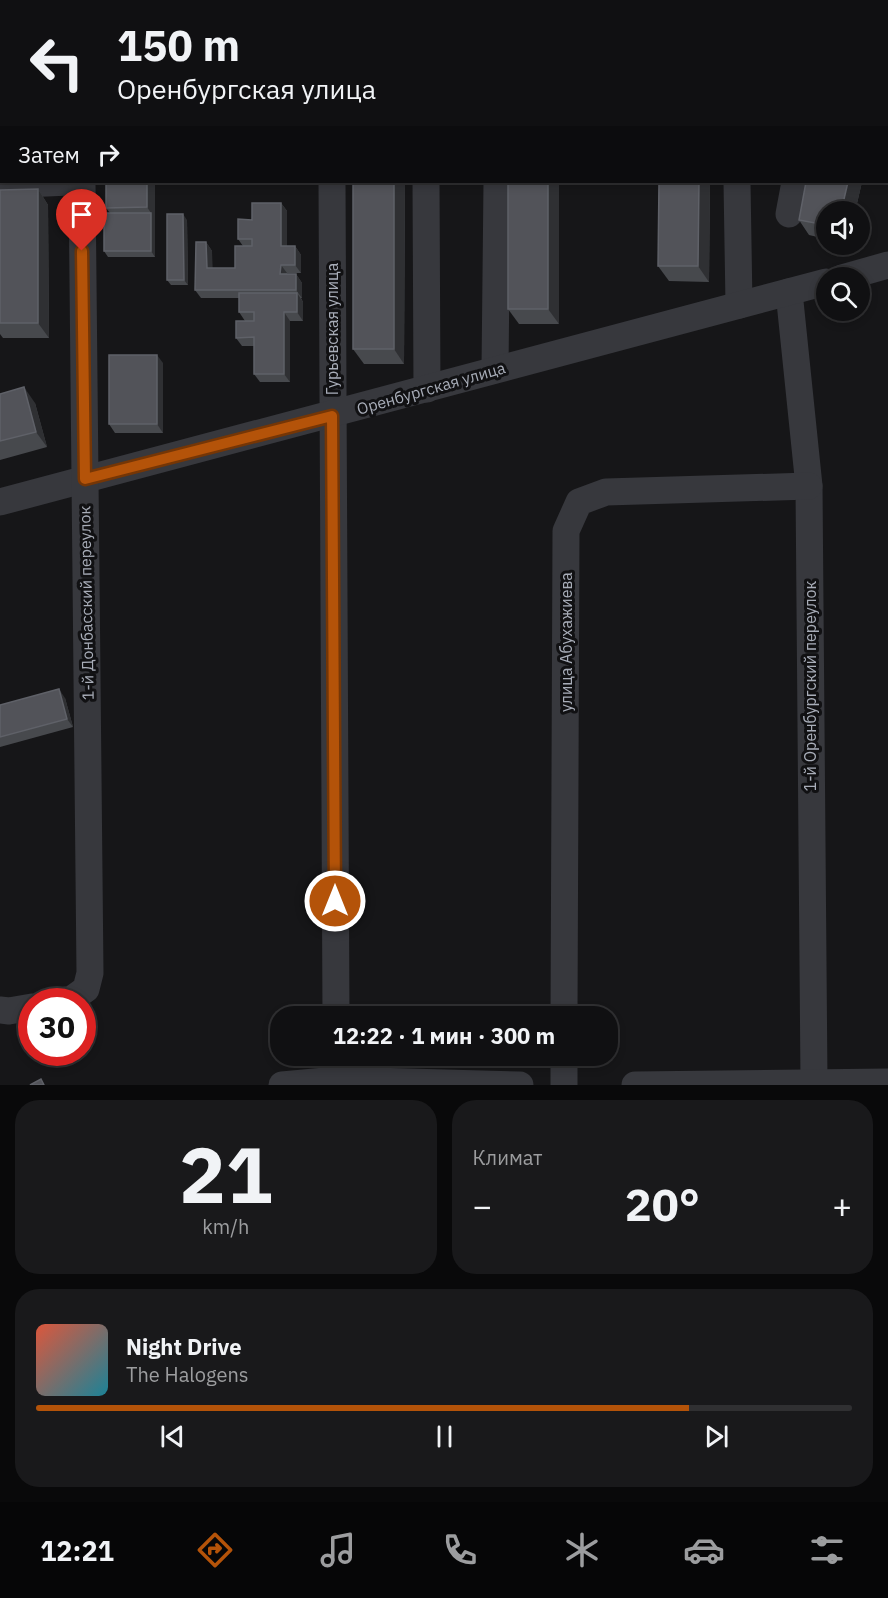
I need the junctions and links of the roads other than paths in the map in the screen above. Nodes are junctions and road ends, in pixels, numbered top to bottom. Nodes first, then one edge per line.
1 (47, 183) edge
2 (82, 183) edge
3 (332, 183) edge
4 (426, 183) edge
5 (497, 183) edge
6 (737, 183) edge
7 (795, 183) edge
8 (0, 185) edge
9 (789, 214) dead end
10 (888, 266) edge
11 (870, 271) edge
12 (816, 285) edge
13 (789, 292) junction
14 (739, 305) junction
15 (495, 369) junction
16 (427, 389) junction
17 (332, 416) junction
18 (85, 479) junction
19 (809, 486) junction
20 (0, 502) edge
21 (86, 988) edge
22 (336, 1006) edge
23 (564, 1006) edge
24 (18, 1009) edge
25 (0, 1010) edge
26 (564, 1066) edge
27 (336, 1074) edge
28 (814, 1082) junction
29 (888, 1082) edge
30 (282, 1085) edge
31 (520, 1085) edge
32 (564, 1085) edge
33 (635, 1085) edge

1 - 8 street
2 - 18 street, 1-й Донбасский переулок
3 - 17 street, Гурьевская улица
4 - 16 street
5 - 15 street
6 - 14 street
7 - 9 street
10 - 11 street
12 - 13 street, Оренбургская улица
13 - 14 street, Оренбургская улица
13 - 19 street, 1-й Оренбургский переулок
14 - 15 street, Оренбургская улица
15 - 16 street, Оренбургская улица
16 - 17 street, Оренбургская улица
17 - 18 street, Оренбургская улица
17 - 22 street, Гурьевская улица
18 - 20 street, Оренбургская улица
18 - 21 street, 1-й Донбасский переулок
19 - 23 street, улица Абухажиева
19 - 28 street, 1-й Оренбургский переулок
24 - 25 street
26 - 32 street
27 - 30 street
27 - 31 street
28 - 29 street
28 - 33 street

